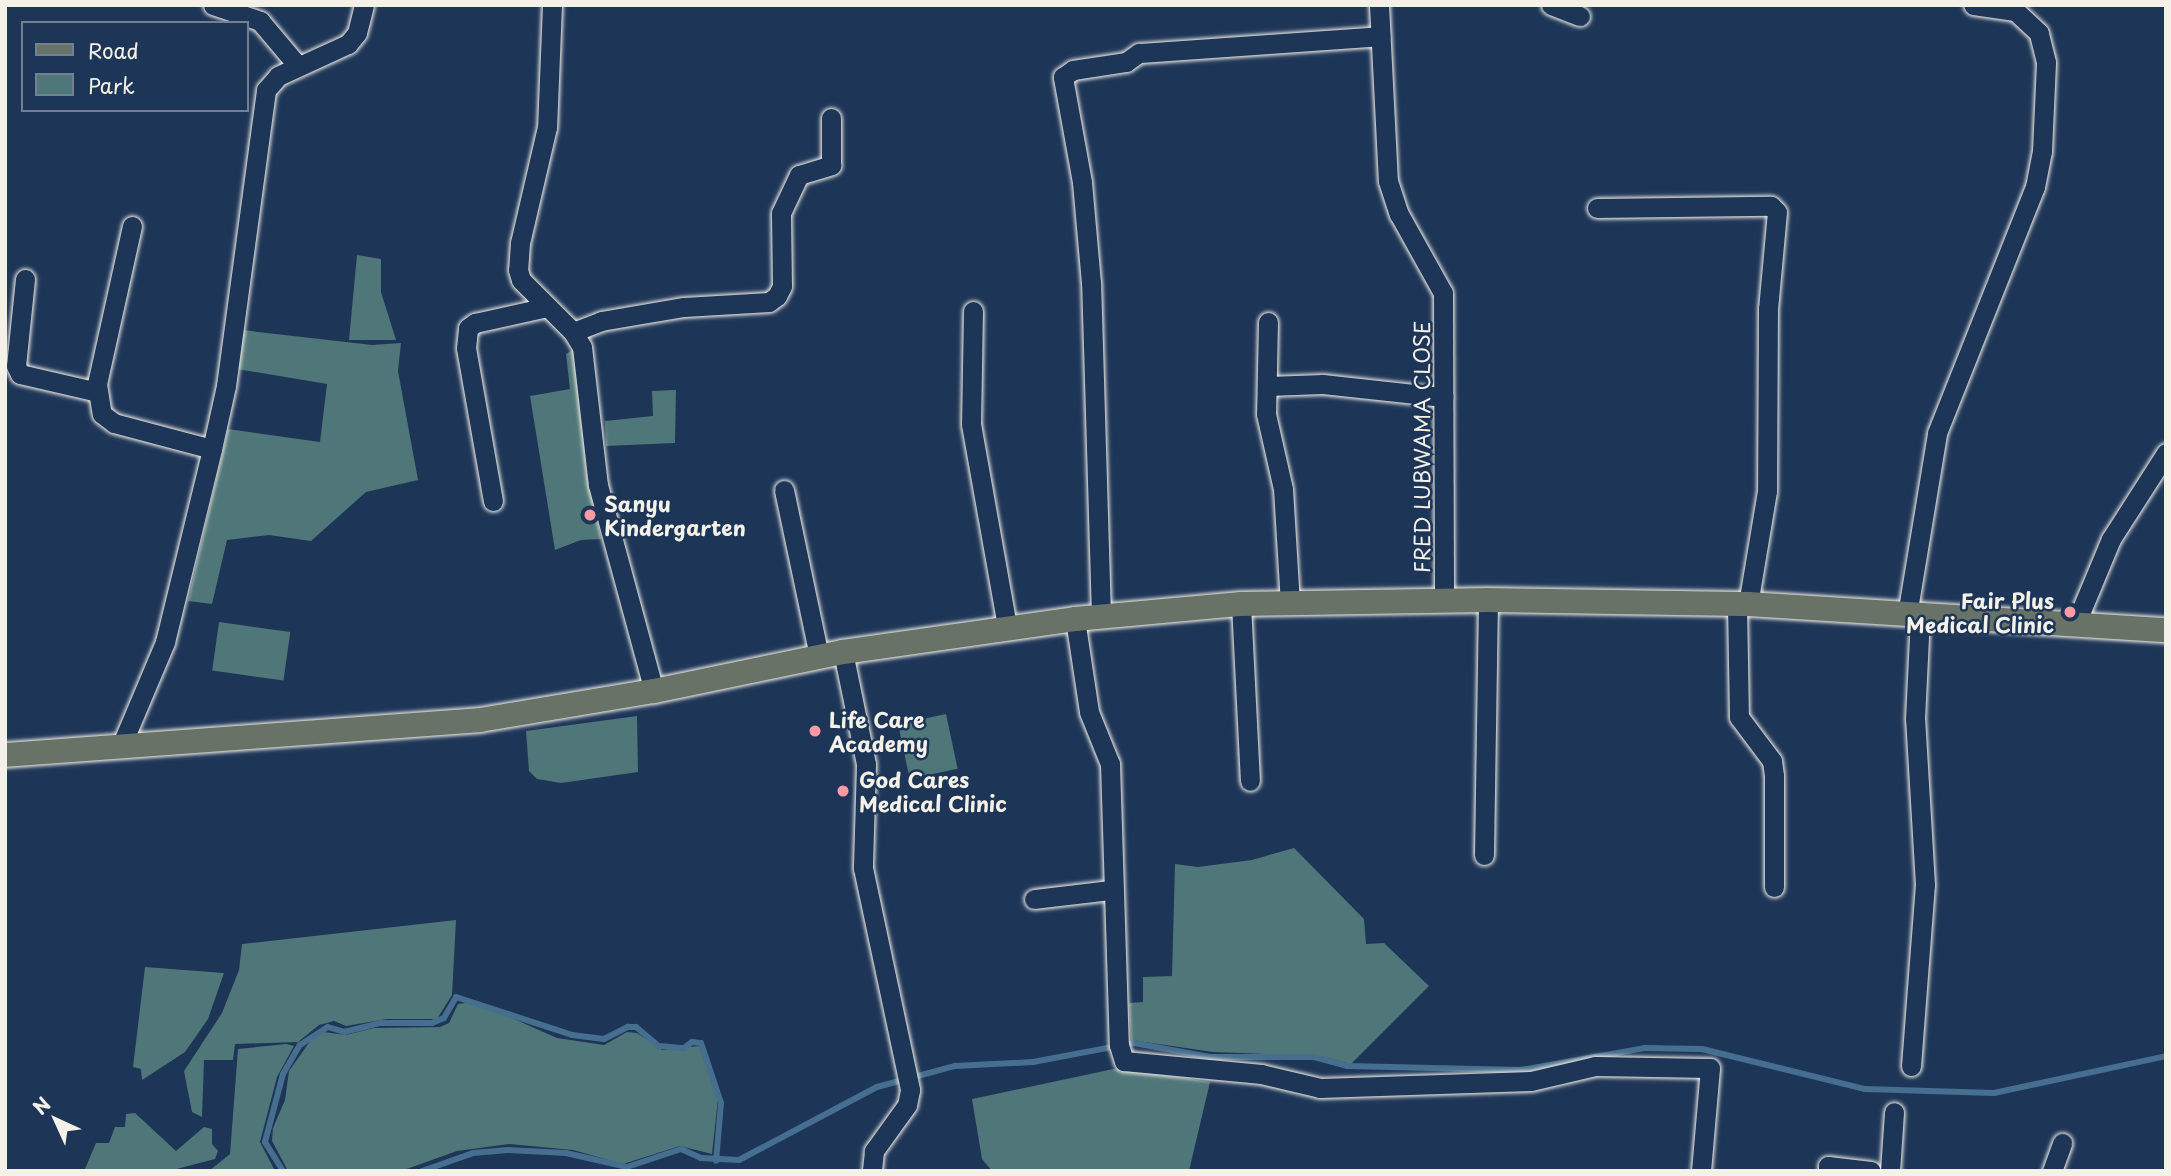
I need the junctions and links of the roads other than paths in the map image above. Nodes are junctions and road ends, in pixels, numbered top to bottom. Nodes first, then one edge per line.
1 (213, 5) edge
2 (364, 5) edge
3 (552, 5) edge
4 (1379, 5) edge
5 (1551, 5) edge
6 (1973, 5) edge
7 (1580, 16) dead end
8 (1380, 36) junction
9 (298, 66) junction
10 (831, 118) dead end
11 (1597, 208) dead end
12 (132, 226) dead end
13 (25, 279) dead end
14 (547, 307) junction
15 (973, 310) dead end
16 (1268, 322) dead end
17 (573, 332) junction
18 (1268, 386) junction
19 (98, 392) junction
20 (1443, 397) junction
21 (212, 449) junction
22 (2166, 453) edge
23 (784, 490) dead end
24 (493, 501) dead end
25 (1444, 600) junction
26 (1488, 600) junction
27 (1290, 602) junction
28 (1241, 604) junction
29 (1743, 604) junction
30 (1914, 615) junction
31 (1101, 616) junction
32 (1075, 619) junction
33 (2076, 623) junction
34 (1007, 627) junction
35 (2166, 630) edge
36 (831, 654) junction
37 (654, 691) junction
38 (122, 744) junction
39 (5, 755) edge
40 (1250, 781) dead end
41 (1484, 855) dead end
42 (1774, 887) dead end
43 (1111, 890) junction
44 (1034, 899) dead end
45 (1911, 1066) dead end
46 (1894, 1112) dead end
47 (2062, 1143) dead end
48 (872, 1171) edge
49 (1701, 1171) edge
50 (1828, 1171) edge
51 (1871, 1171) edge
52 (1889, 1171) edge
53 (2052, 1171) edge

1 - 9 street
2 - 9 street
3 - 14 street
4 - 8 street
5 - 7 street
6 - 30 street
8 - 20 street, FRED LUBWAMA CLOSE
8 - 31 street
9 - 21 street
10 - 17 street
11 - 29 street
12 - 19 street
13 - 19 street
14 - 17 street
14 - 24 street
15 - 34 street
16 - 18 street
17 - 37 street
18 - 20 street
18 - 27 street
19 - 21 street
20 - 25 street, FRED LUBWAMA CLOSE
21 - 38 street
22 - 33 street
23 - 36 street
25 - 26 main road
25 - 27 main road
26 - 29 main road
26 - 41 street
27 - 28 main road
28 - 31 main road
28 - 40 street
29 - 30 main road
29 - 42 street
30 - 33 main road
30 - 45 street
31 - 32 main road
32 - 34 main road
32 - 43 street
33 - 35 main road
34 - 36 main road
36 - 37 main road
36 - 48 street
37 - 38 main road
38 - 39 main road
43 - 44 street
43 - 49 street
46 - 52 street
47 - 53 street
50 - 51 street

